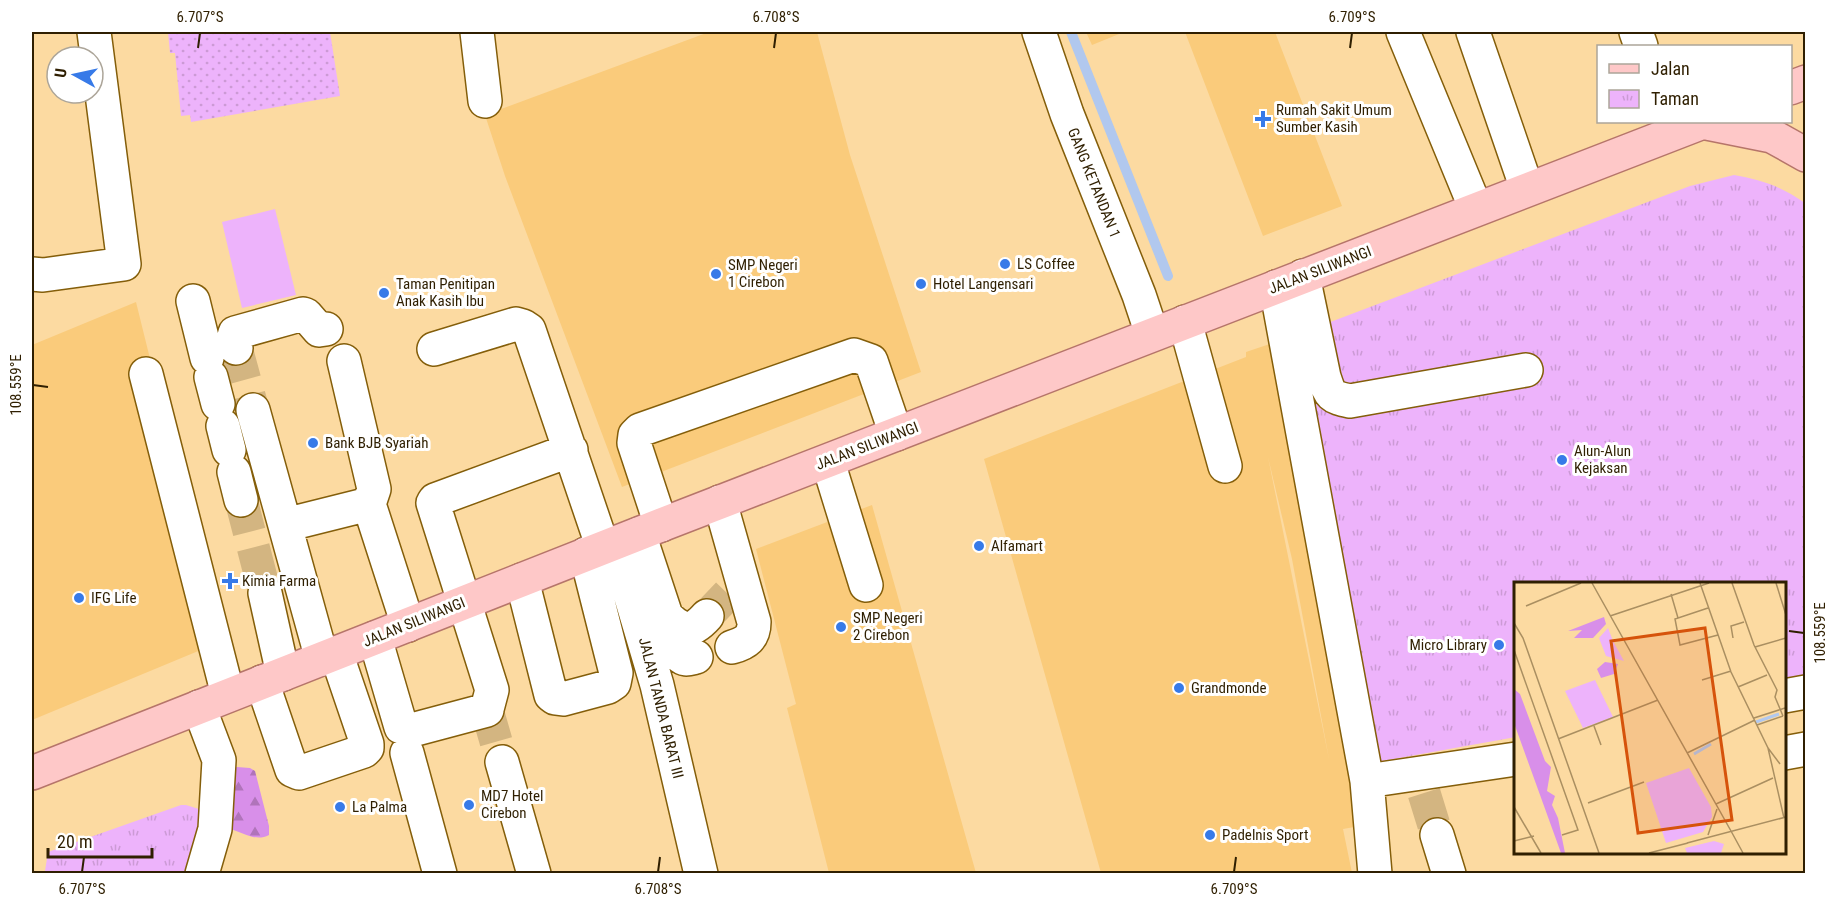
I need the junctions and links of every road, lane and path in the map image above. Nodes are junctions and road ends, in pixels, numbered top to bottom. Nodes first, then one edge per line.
1 (94, 32) edge
2 (477, 32) edge
3 (1039, 32) edge
4 (1403, 32) edge
5 (1473, 32) edge
6 (1806, 82) edge
7 (1792, 88) edge
8 (485, 101) dead end
9 (1696, 123) edge
10 (1707, 123) edge
11 (1669, 128) edge
12 (1806, 155) edge
13 (1527, 189) junction
14 (1476, 209) junction
15 (32, 274) edge
16 (1289, 281) junction
17 (193, 301) dead end
18 (1185, 322) junction
19 (326, 329) dead end
20 (1152, 334) junction
21 (434, 349) dead end
22 (344, 361) dead end
23 (1526, 370) dead end
24 (146, 374) dead end
25 (253, 410) tunnel mouth
26 (897, 434) junction
27 (570, 450) junction
28 (828, 462) junction
29 (1225, 466) dead end
30 (720, 502) junction
31 (369, 504) junction
32 (285, 525) junction
33 (621, 541) junction
34 (522, 580) junction
35 (866, 585) dead end
36 (265, 593) tunnel mouth
37 (726, 597) junction
38 (464, 602) junction
39 (666, 616) junction
40 (408, 625) junction
41 (375, 638) junction
42 (732, 647) dead end
43 (329, 656) junction
44 (696, 657) dead end
45 (273, 678) junction
46 (1806, 692) edge
47 (1786, 696) edge
48 (214, 701) junction
49 (1806, 702) edge
50 (1786, 706) edge
51 (1806, 750) edge
52 (407, 753) dead end
53 (1786, 753) edge
54 (1514, 760) edge
55 (502, 762) tunnel mouth
56 (32, 772) edge
57 (1367, 781) junction
58 (1437, 835) tunnel mouth
59 (202, 873) edge
60 (440, 873) edge
61 (534, 873) edge
62 (701, 873) edge
63 (1375, 873) edge
64 (1449, 873) edge

1 - 15 street
2 - 8 street
3 - 20 street, GANG KETANDAN 1
4 - 14 street
5 - 13 street
6 - 7 main road
9 - 11 main road, JALAN SILIWANGI
10 - 12 main road
11 - 13 main road, JALAN SILIWANGI
13 - 14 main road, JALAN SILIWANGI
14 - 16 main road, JALAN SILIWANGI
16 - 18 main road, JALAN SILIWANGI
16 - 23 street
16 - 57 street
17 - 19 street
18 - 20 main road, JALAN SILIWANGI
18 - 29 street
20 - 26 main road, JALAN SILIWANGI
21 - 27 street
22 - 31 street
24 - 48 street
25 - 32 street
26 - 28 main road, JALAN SILIWANGI
26 - 33 street
27 - 33 street
27 - 38 street
28 - 30 main road, JALAN SILIWANGI
28 - 35 street
30 - 33 main road, JALAN SILIWANGI
30 - 37 street
31 - 32 street
31 - 40 street
32 - 43 street
33 - 34 main road, JALAN SILIWANGI
33 - 34 street
33 - 39 street
33 - 62 street, JALAN TANDA BARAT III
34 - 38 main road, JALAN SILIWANGI
36 - 45 street
37 - 39 street
37 - 42 street
38 - 40 main road, JALAN SILIWANGI
38 - 41 street
39 - 44 street
40 - 41 main road, JALAN SILIWANGI
41 - 43 main road, JALAN SILIWANGI
43 - 45 main road, JALAN SILIWANGI
43 - 45 street
45 - 48 main road, JALAN SILIWANGI
46 - 47 street
48 - 56 main road, JALAN SILIWANGI
48 - 59 street
49 - 50 street
51 - 53 street
52 - 60 street
54 - 57 street
55 - 61 street
57 - 63 street
58 - 64 street

